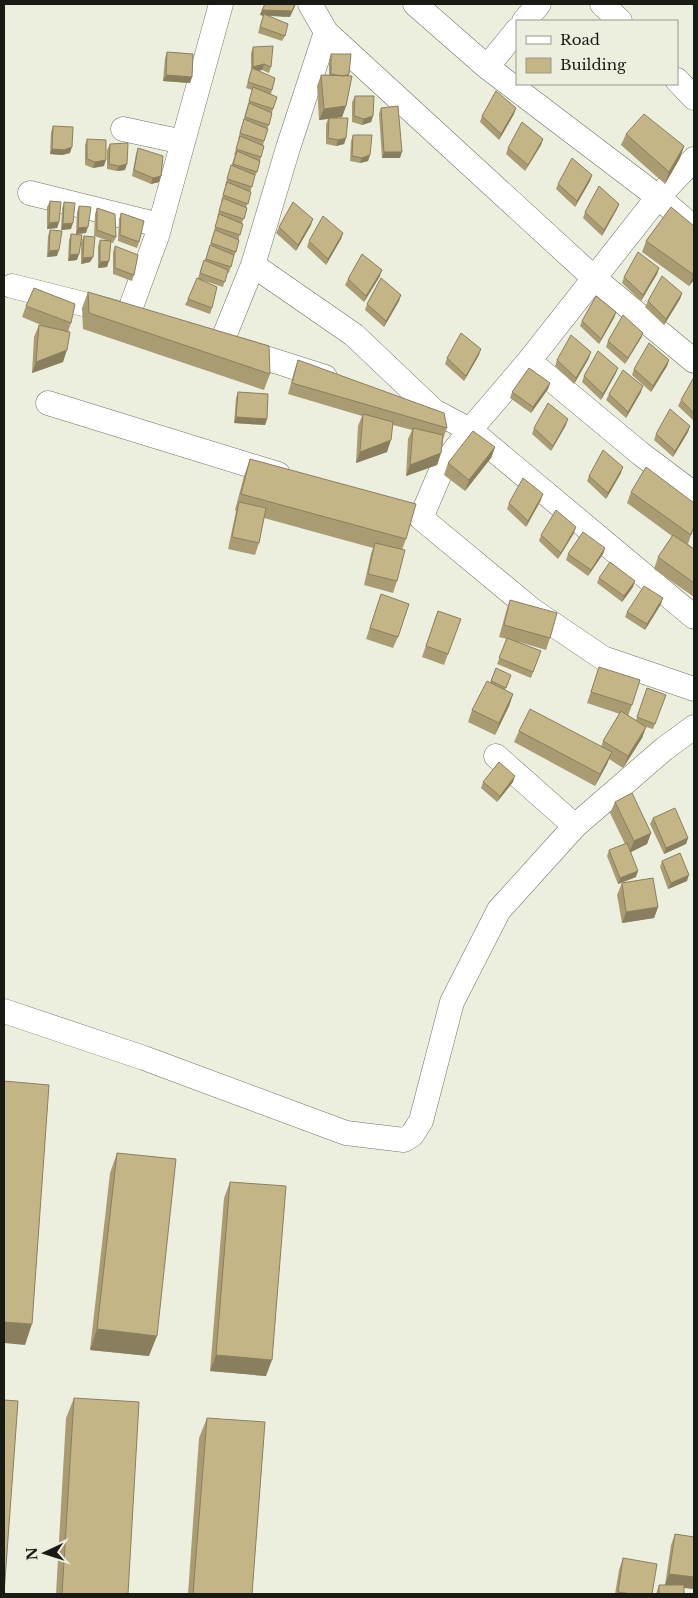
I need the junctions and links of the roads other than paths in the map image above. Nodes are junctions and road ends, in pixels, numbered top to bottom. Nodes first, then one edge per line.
1 (221, 4) edge
2 (310, 4) edge
3 (415, 4) edge
4 (538, 4) edge
5 (602, 4) edge
6 (525, 20) edge
7 (619, 20) edge
8 (516, 31) edge
9 (326, 32) junction
10 (487, 67) junction
11 (678, 81) edge
12 (694, 98) edge
13 (123, 129) dead end
14 (183, 142) junction
15 (694, 159) edge
16 (30, 193) dead end
17 (658, 197) junction
18 (160, 226) junction
19 (694, 228) edge
20 (253, 265) junction
21 (595, 278) junction
22 (12, 286) dead end
23 (529, 361) junction
24 (694, 361) edge
25 (350, 385) edge
26 (388, 396) edge
27 (48, 403) dead end
28 (434, 411) junction
29 (470, 430) junction
30 (300, 480) edge
31 (694, 494) edge
32 (694, 617) edge
33 (694, 689) edge
34 (694, 727) edge
35 (496, 756) dead end
36 (575, 826) junction
37 (4, 1011) edge

1 - 14 street
2 - 9 street
3 - 10 street
4 - 6 street
5 - 7 street
8 - 10 street
9 - 20 street
9 - 21 street
10 - 17 street
11 - 12 street
13 - 14 street
14 - 18 street
15 - 17 street
16 - 18 street
17 - 19 street
17 - 21 street
18 - 22 street
20 - 25 street
20 - 28 street
21 - 23 street
21 - 24 street
23 - 29 street
23 - 31 street
26 - 28 street
27 - 30 street
28 - 29 street
29 - 32 street
29 - 33 street
34 - 36 street
35 - 36 street
36 - 37 street

